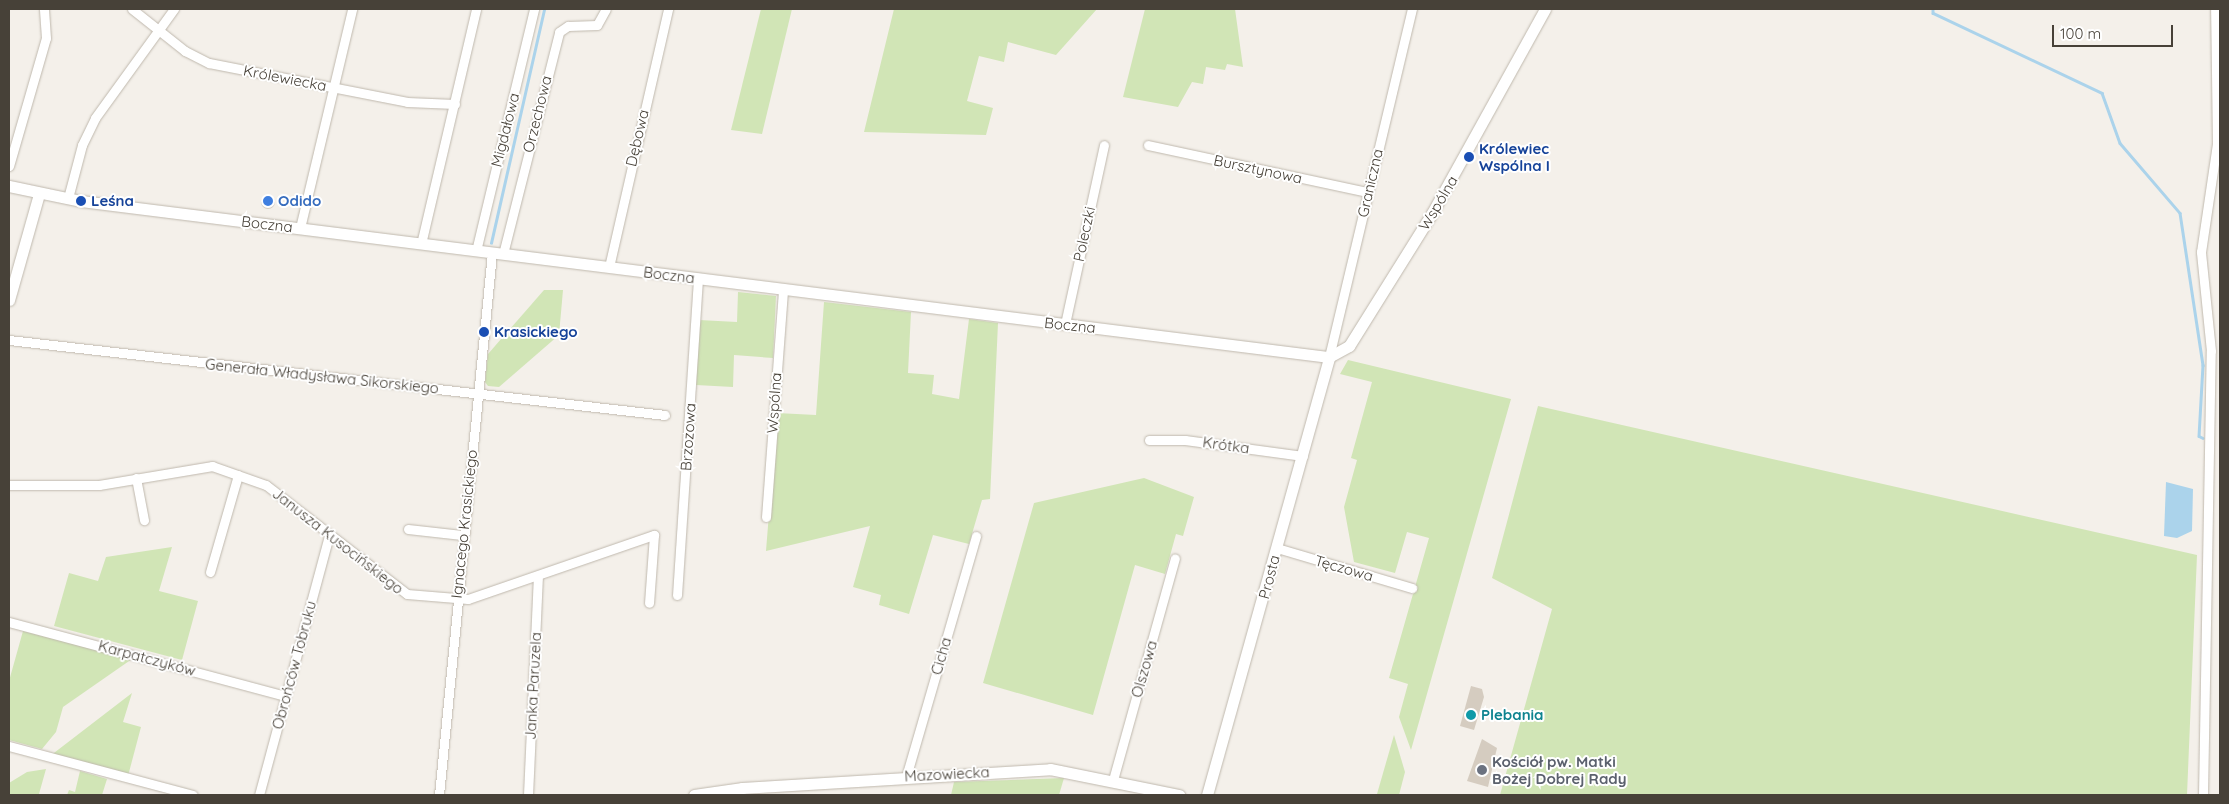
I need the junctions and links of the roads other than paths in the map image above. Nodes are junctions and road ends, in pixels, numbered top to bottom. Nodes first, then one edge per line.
1 (44, 9) edge
2 (132, 9) edge
3 (174, 9) edge
4 (352, 9) edge
5 (476, 9) edge
6 (534, 9) edge
7 (606, 9) edge
8 (668, 9) edge
9 (1412, 9) edge
10 (1545, 9) edge
11 (2215, 9) edge
12 (158, 31) junction
13 (332, 87) junction
14 (455, 104) junction
15 (1104, 144) dead end
16 (1148, 145) dead end
17 (9, 166) edge
18 (9, 186) edge
19 (1368, 192) junction
20 (39, 194) junction
21 (68, 198) junction
22 (300, 228) junction
23 (421, 244) junction
24 (476, 251) junction
25 (498, 254) junction
26 (609, 267) junction
27 (698, 278) junction
28 (783, 289) junction
29 (9, 300) edge
30 (1065, 324) junction
31 (9, 340) edge
32 (1329, 357) junction
33 (478, 392) junction
34 (665, 415) dead end
35 (1149, 440) dead end
36 (1302, 456) junction
37 (238, 475) junction
38 (136, 478) junction
39 (9, 484) edge
40 (766, 518) dead end
41 (144, 520) dead end
42 (408, 529) dead end
43 (329, 535) junction
44 (462, 535) junction
45 (976, 536) dead end
46 (1277, 548) junction
47 (1175, 558) dead end
48 (210, 572) dead end
49 (538, 577) junction
50 (1412, 588) dead end
51 (677, 595) dead end
52 (456, 597) junction
53 (648, 604) dead end
54 (9, 622) edge
55 (285, 696) junction
56 (9, 746) edge
57 (906, 777) junction
58 (1113, 780) junction
59 (741, 792) edge
60 (192, 795) edge
61 (259, 795) edge
62 (439, 795) edge
63 (528, 795) edge
64 (694, 795) edge
65 (1179, 795) edge
66 (1207, 795) edge
67 (2203, 795) edge

1 - 17 street
2 - 12 street, Królewiecka
3 - 12 street
4 - 13 street
5 - 14 street
6 - 24 street, Migdałowa
7 - 25 street, Orzechowa
8 - 26 street, Dębowa
9 - 19 street, Graniczna
10 - 32 street, Wspólna
11 - 67 street
12 - 13 street, Królewiecka
12 - 21 street
13 - 14 street, Królewiecka
13 - 22 street
14 - 23 street
15 - 30 street, Poleczki
16 - 19 street, Bursztynowa
18 - 20 street, Boczna
19 - 32 street, Graniczna
20 - 21 street, Boczna
20 - 29 street
21 - 22 street, Boczna
22 - 23 street, Boczna
23 - 24 street, Boczna
24 - 25 street, Boczna
25 - 26 street, Boczna
25 - 33 street, Ignacego Krasickiego
26 - 27 street, Boczna
27 - 28 street, Boczna
27 - 51 street, Brzozowa
28 - 30 street, Boczna
28 - 40 street, Wspólna
30 - 32 street, Boczna
31 - 33 street, Generała Władysława Sikorskiego
32 - 36 street, Prosta
33 - 34 street, Generała Władysława Sikorskiego
33 - 44 street, Ignacego Krasickiego
35 - 36 street, Krótka
36 - 46 street, Prosta
37 - 38 street, Janusza Kusocińskiego
37 - 43 street, Janusza Kusocińskiego
37 - 48 street
38 - 39 street, Janusza Kusocińskiego
38 - 41 street
42 - 44 street
43 - 52 street, Janusza Kusocińskiego
43 - 55 street, Obrońców Tobruku
44 - 52 street, Ignacego Krasickiego
45 - 57 street, Cicha
46 - 50 street, Tęczowa
46 - 66 street, Prosta
47 - 58 street, Olszowa
49 - 52 street, Janusza Kusocińskiego
49 - 53 street, Janusza Kusocińskiego
49 - 63 street, Janka Paruzela
52 - 62 street, Ignacego Krasickiego
54 - 55 street, Karpatczyków
55 - 61 street, Obrońców Tobruku
56 - 60 street
57 - 58 street, Mazowiecka
57 - 59 street, Mazowiecka
58 - 65 street, Mazowiecka
59 - 64 street, Mazowiecka

